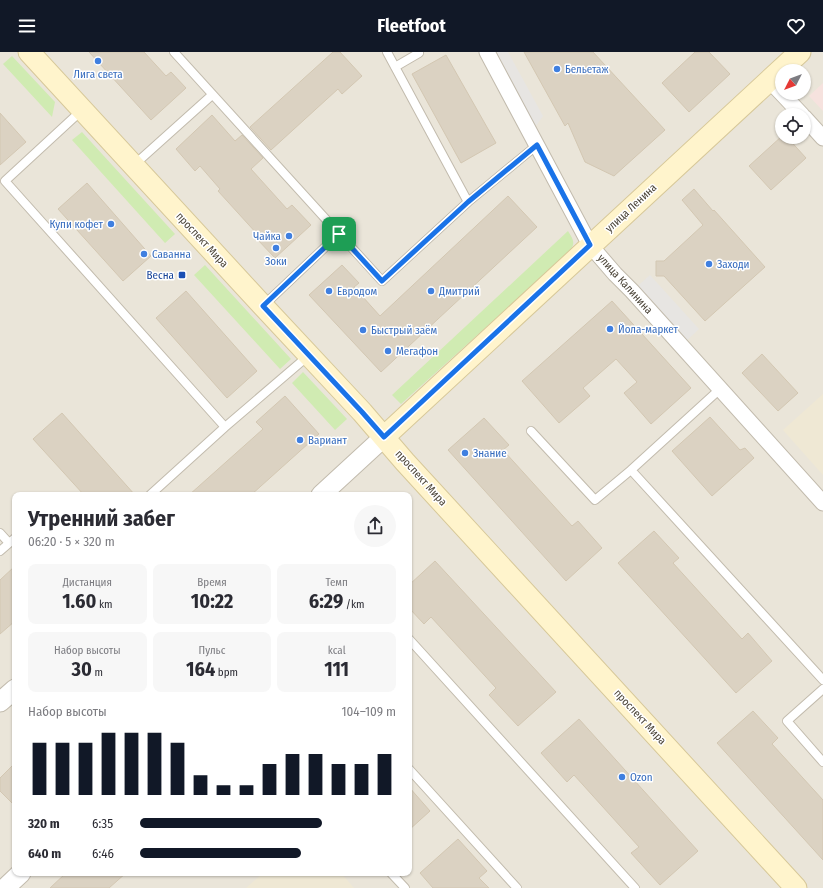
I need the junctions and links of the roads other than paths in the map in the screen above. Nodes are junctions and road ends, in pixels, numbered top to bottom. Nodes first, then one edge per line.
1 (29, 52) edge
2 (174, 52) edge
3 (387, 52) edge
4 (487, 52) edge
5 (800, 52) edge
6 (419, 53) edge
7 (395, 67) junction
8 (770, 80) junction
9 (212, 95) junction
10 (796, 108) edge
11 (82, 110) junction
12 (811, 125) edge
13 (823, 138) edge
14 (537, 145) junction
15 (133, 166) junction
16 (2, 183) edge
17 (468, 202) junction
18 (339, 234) junction
19 (590, 245) junction
20 (263, 306) junction
21 (308, 355) junction
22 (720, 389) junction
23 (225, 427) junction
24 (531, 431) dead end
25 (384, 437) junction
26 (631, 470) junction
27 (153, 492) edge
28 (324, 492) edge
29 (823, 502) edge
30 (0, 533) edge
31 (12, 540) edge
32 (0, 551) edge
33 (412, 642) edge
34 (823, 680) edge
35 (823, 689) edge
36 (12, 692) edge
37 (0, 702) edge
38 (823, 762) edge
39 (412, 772) edge
40 (18, 876) edge
41 (395, 876) edge
42 (5, 888) edge
43 (405, 888) edge
44 (517, 888) edge
45 (635, 888) edge
46 (796, 888) edge

1 - 11 main road, проспект Мира
2 - 9 lane
3 - 7 lane
4 - 14 street, улица Калинина
5 - 8 main road, улица Ленина
6 - 7 lane
7 - 17 lane
8 - 10 street
8 - 19 main road, улица Ленина
9 - 15 lane
9 - 18 lane
11 - 15 main road, проспект Мира
11 - 16 lane
12 - 13 street
14 - 17 lane
14 - 19 street, улица Калинина
15 - 20 main road, проспект Мира
16 - 23 lane
17 - 18 lane
18 - 20 lane
19 - 22 street, улица Калинина
19 - 25 main road, улица Ленина
20 - 21 main road, проспект Мира
21 - 23 lane
21 - 25 main road, проспект Мира
22 - 26 lane
22 - 29 street, улица Калинина
23 - 27 lane
24 - 26 lane
25 - 28 street, улица Ленина
25 - 46 main road, проспект Мира
26 - 34 lane
30 - 31 lane
31 - 32 lane
33 - 45 lane
35 - 38 lane
36 - 37 street
39 - 44 lane
40 - 42 street
41 - 43 lane

